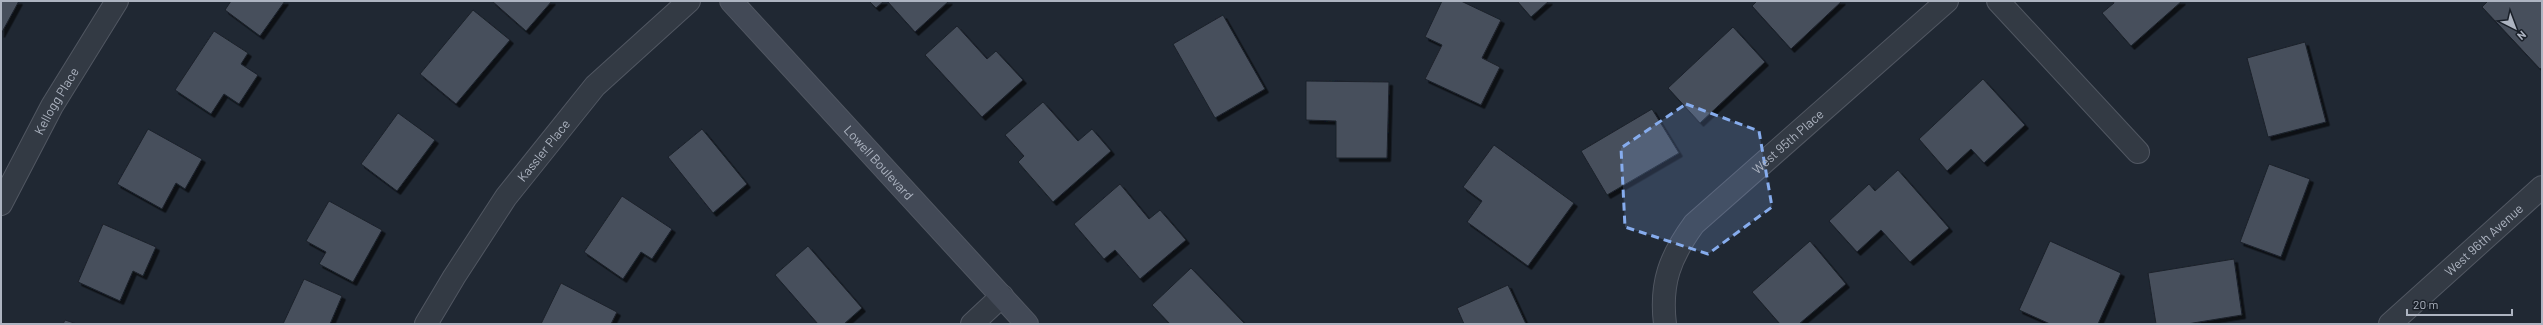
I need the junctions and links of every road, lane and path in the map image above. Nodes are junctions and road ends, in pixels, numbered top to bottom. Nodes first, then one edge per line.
1 (117, 1) edge
2 (689, 1) edge
3 (731, 1) edge
4 (1947, 1) edge
5 (1998, 1) edge
6 (2138, 152) dead end
7 (2542, 187) edge
8 (1, 204) edge
9 (1002, 296) junction
10 (1664, 314) edge
11 (426, 324) edge
12 (972, 324) edge
13 (1027, 324) edge
14 (2390, 324) edge

1 - 8 street, Kellogg Place
2 - 11 street, Kassler Place
3 - 9 street, Lowell Boulevard
4 - 10 street, West 95th Place
5 - 6 street
7 - 14 street, West 96th Avenue
9 - 12 street
9 - 13 street, Lowell Boulevard

